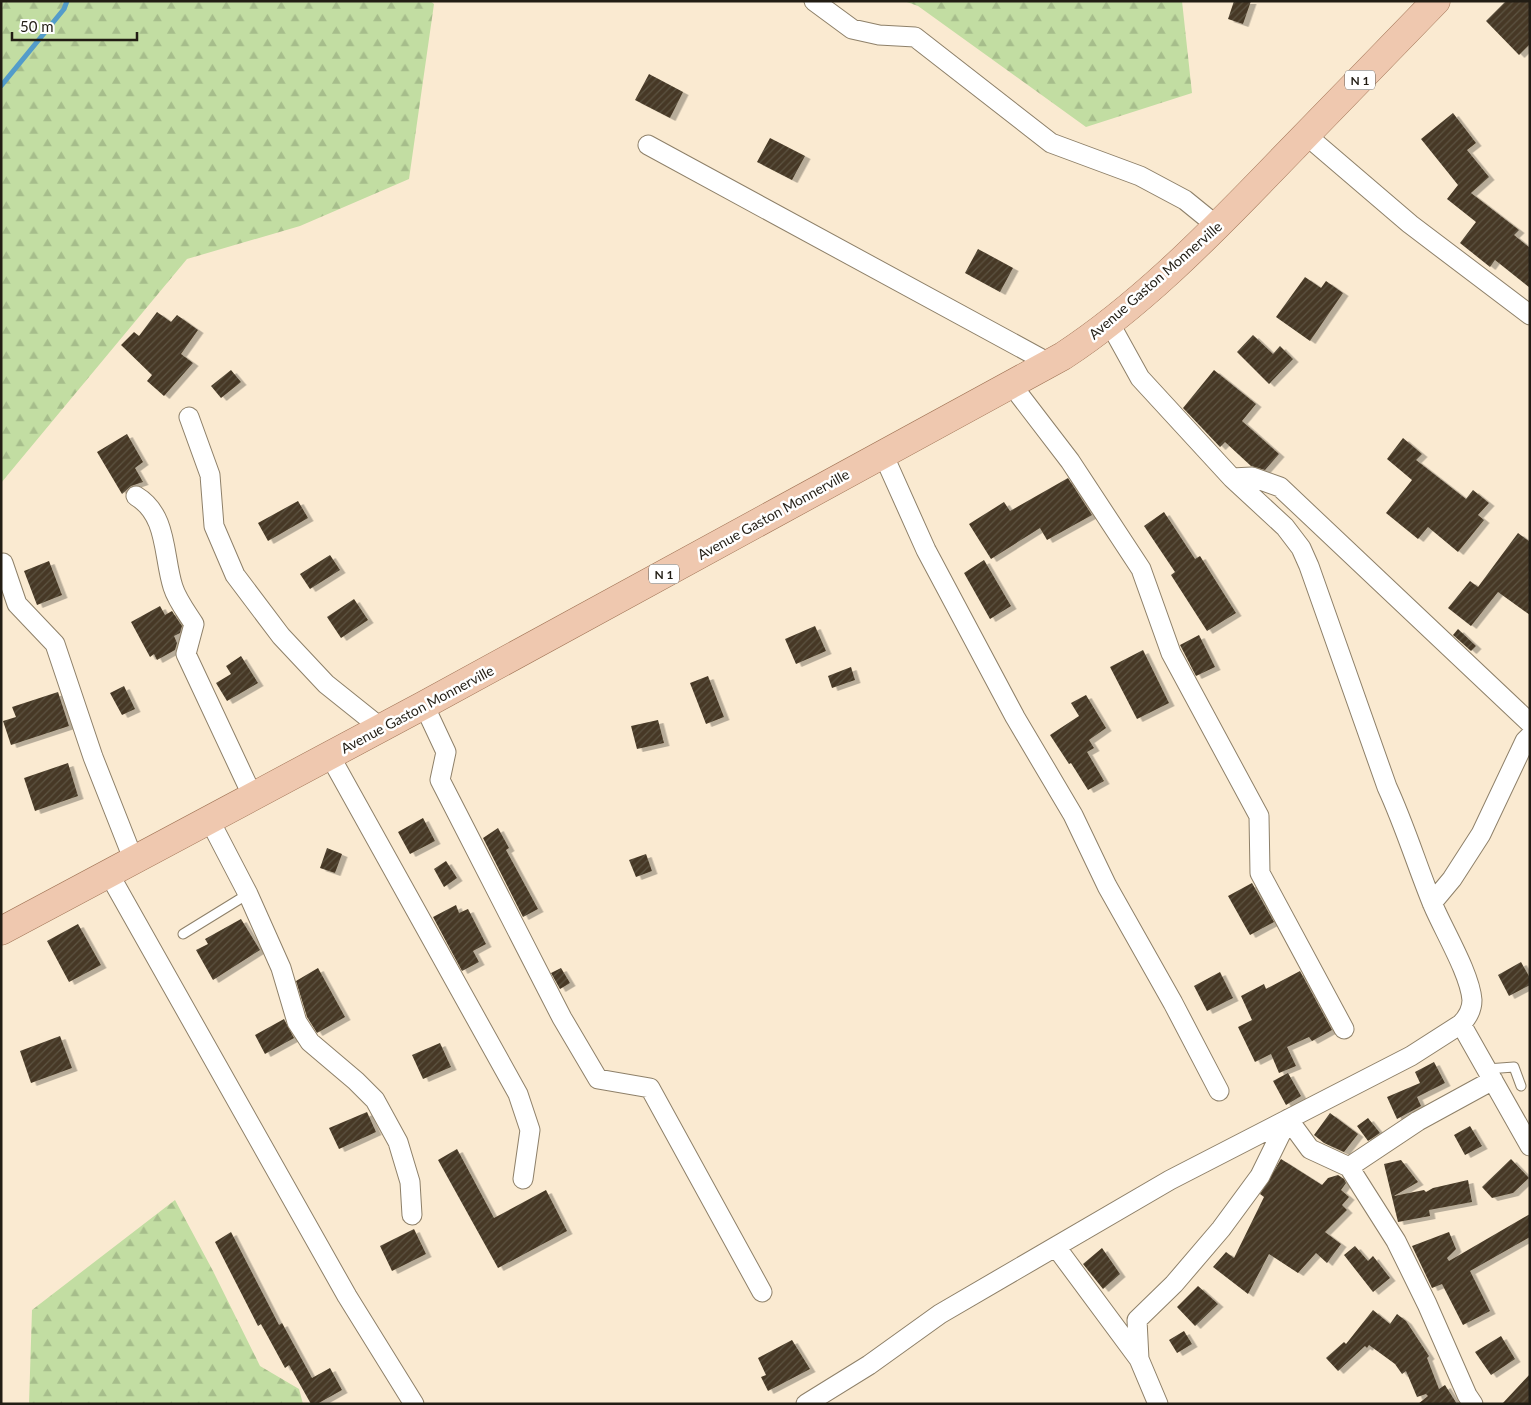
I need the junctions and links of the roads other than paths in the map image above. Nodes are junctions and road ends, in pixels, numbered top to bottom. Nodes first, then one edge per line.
1 (814, 1) edge
2 (1436, 1) edge
3 (1306, 135) junction
4 (648, 145) dead end
5 (1217, 226) junction
6 (1530, 315) edge
7 (1109, 322) junction
8 (1049, 363) junction
9 (1011, 384) junction
10 (189, 417) dead end
11 (883, 454) junction
12 (1232, 478) junction
13 (136, 496) dead end
14 (3, 563) dead end
15 (424, 705) junction
16 (1530, 723) edge
17 (381, 728) junction
18 (1530, 736) edge
19 (330, 756) junction
20 (253, 797) junction
21 (210, 821) junction
22 (134, 861) junction
23 (109, 874) junction
24 (248, 894) junction
25 (1432, 903) junction
26 (1, 930) edge
27 (183, 934) dead end
28 (1461, 1024) junction
29 (1344, 1029) dead end
30 (1490, 1075) junction
31 (1522, 1086) dead end
32 (1219, 1091) dead end
33 (1288, 1119) junction
34 (1530, 1146) edge
35 (1349, 1167) junction
36 (523, 1179) dead end
37 (412, 1215) dead end
38 (1056, 1247) junction
39 (762, 1292) dead end
40 (1139, 1359) junction
41 (414, 1404) edge
42 (806, 1404) edge
43 (1158, 1404) edge
44 (1473, 1404) edge

1 - 5 street
2 - 3 main road, Avenue Gaston Monnerville / N 1
3 - 5 main road, Avenue Gaston Monnerville / N 1
3 - 6 street
4 - 8 street
5 - 7 main road, Avenue Gaston Monnerville / N 1
7 - 8 main road, Avenue Gaston Monnerville / N 1
7 - 12 street
8 - 9 main road, Avenue Gaston Monnerville / N 1
9 - 11 main road, Avenue Gaston Monnerville / N 1
9 - 29 street
10 - 17 street
11 - 15 main road, Avenue Gaston Monnerville / N 1
11 - 32 street
12 - 16 street
12 - 25 street
13 - 20 street
14 - 22 street
15 - 17 main road, Avenue Gaston Monnerville / N 1
15 - 39 street
17 - 19 main road, Avenue Gaston Monnerville / N 1
18 - 25 street
19 - 20 main road, Avenue Gaston Monnerville / N 1
19 - 36 street
20 - 21 main road, Avenue Gaston Monnerville / N 1
21 - 22 main road, Avenue Gaston Monnerville / N 1
21 - 24 street
22 - 23 main road, Avenue Gaston Monnerville / N 1
23 - 26 main road, Avenue Gaston Monnerville / N 1
23 - 41 street
24 - 27 lane
24 - 37 street
25 - 28 street
28 - 30 street
28 - 33 street
30 - 31 lane
30 - 34 street
30 - 35 street
33 - 35 street
33 - 38 street
33 - 40 street
35 - 44 street
38 - 40 street
38 - 42 street
40 - 43 street

